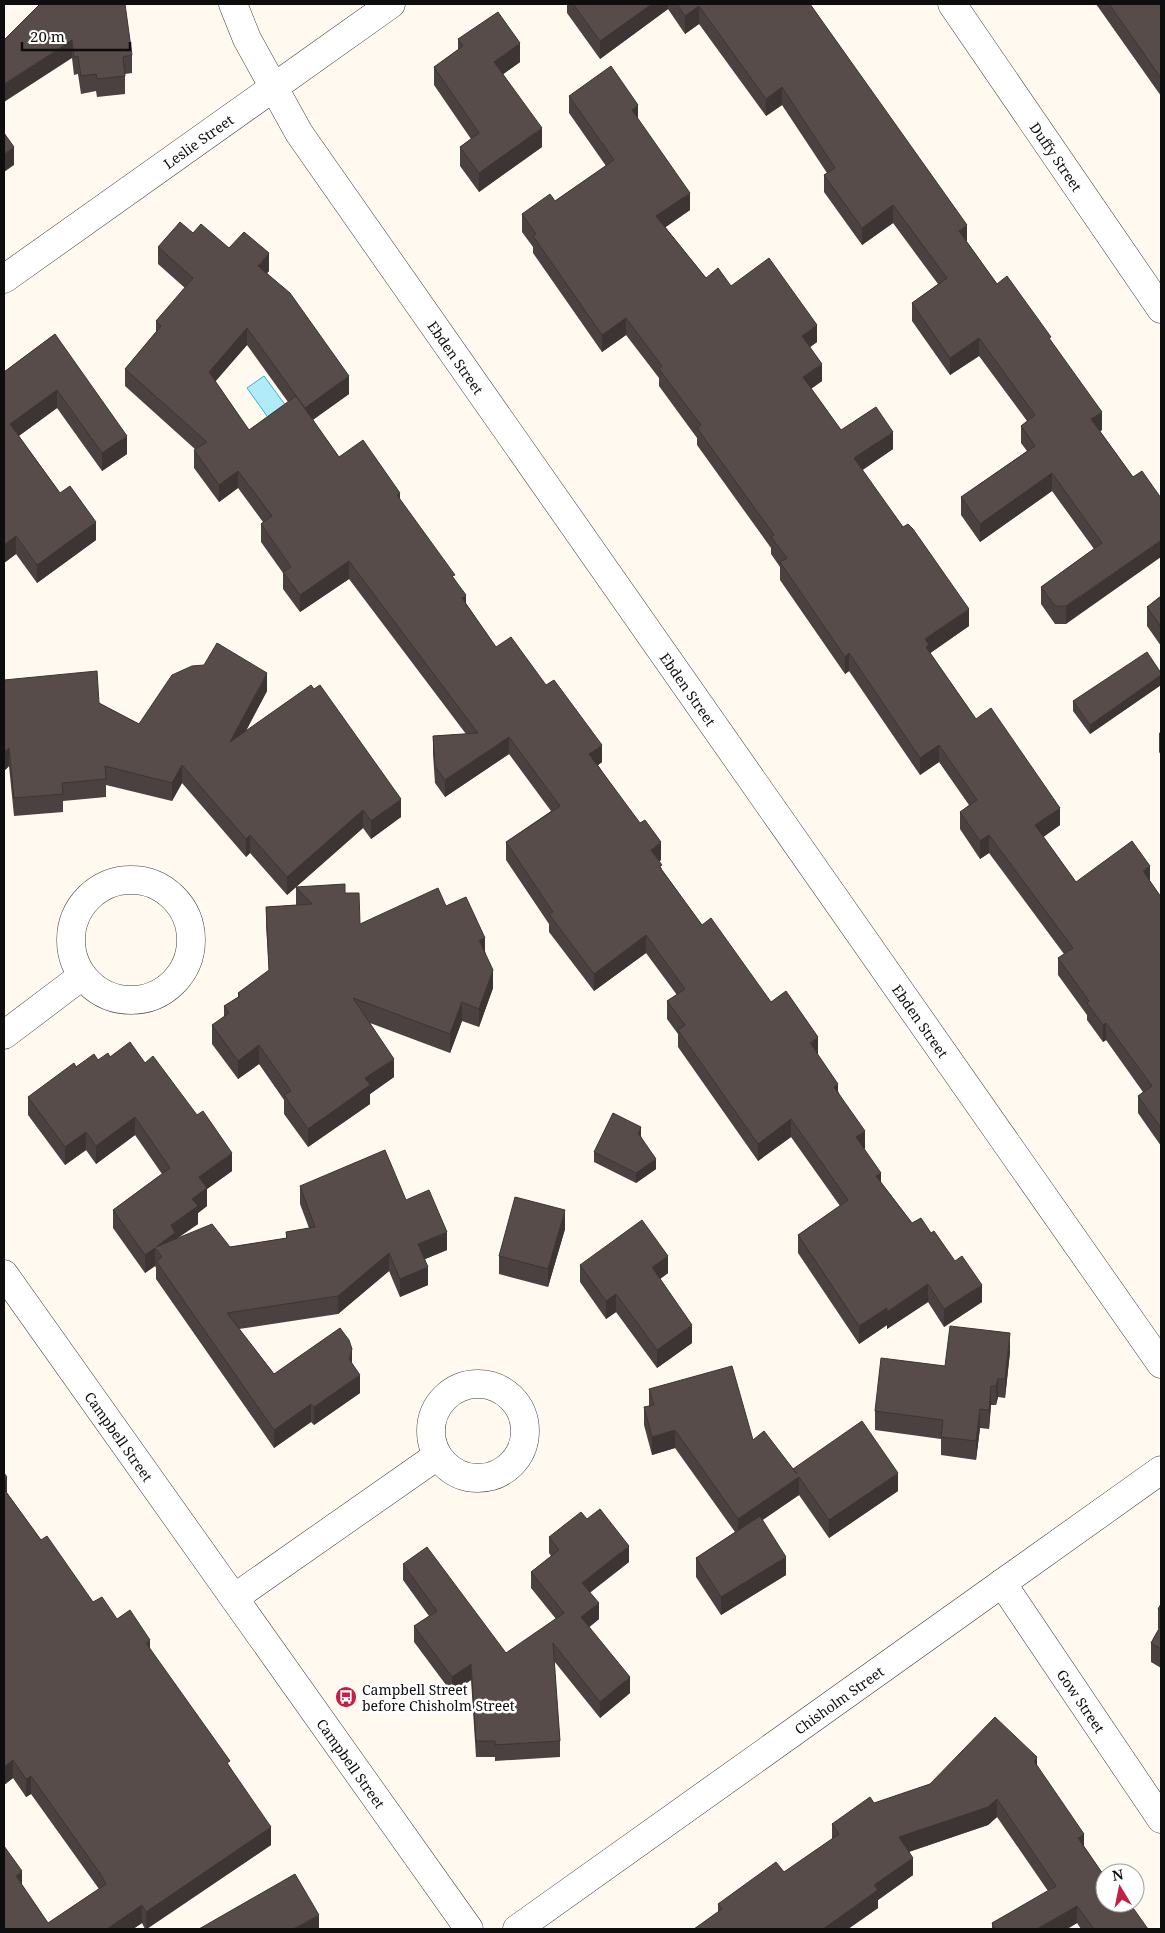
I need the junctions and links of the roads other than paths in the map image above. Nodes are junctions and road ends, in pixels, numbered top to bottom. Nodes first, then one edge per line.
1 (233, 4) edge
2 (391, 4) edge
3 (952, 4) edge
4 (274, 87) junction
5 (4, 279) edge
6 (1161, 308) edge
7 (82, 976) junction
8 (4, 1035) edge
9 (4, 1274) edge
10 (1161, 1364) edge
11 (437, 1456) dead end
12 (1161, 1470) edge
13 (1002, 1583) junction
14 (234, 1598) junction
15 (1161, 1819) edge
16 (469, 1929) edge
17 (517, 1929) edge

1 - 4 street, Ebden Street
2 - 4 street, Leslie Street
3 - 6 street, Duffy Street
4 - 5 street, Leslie Street
4 - 10 street, Ebden Street
7 - 7 street
7 - 8 street
9 - 14 street, Campbell Street
11 - 14 street
12 - 13 street, Chisholm Street
13 - 15 street, Gow Street
13 - 17 street, Chisholm Street
14 - 16 street, Campbell Street

